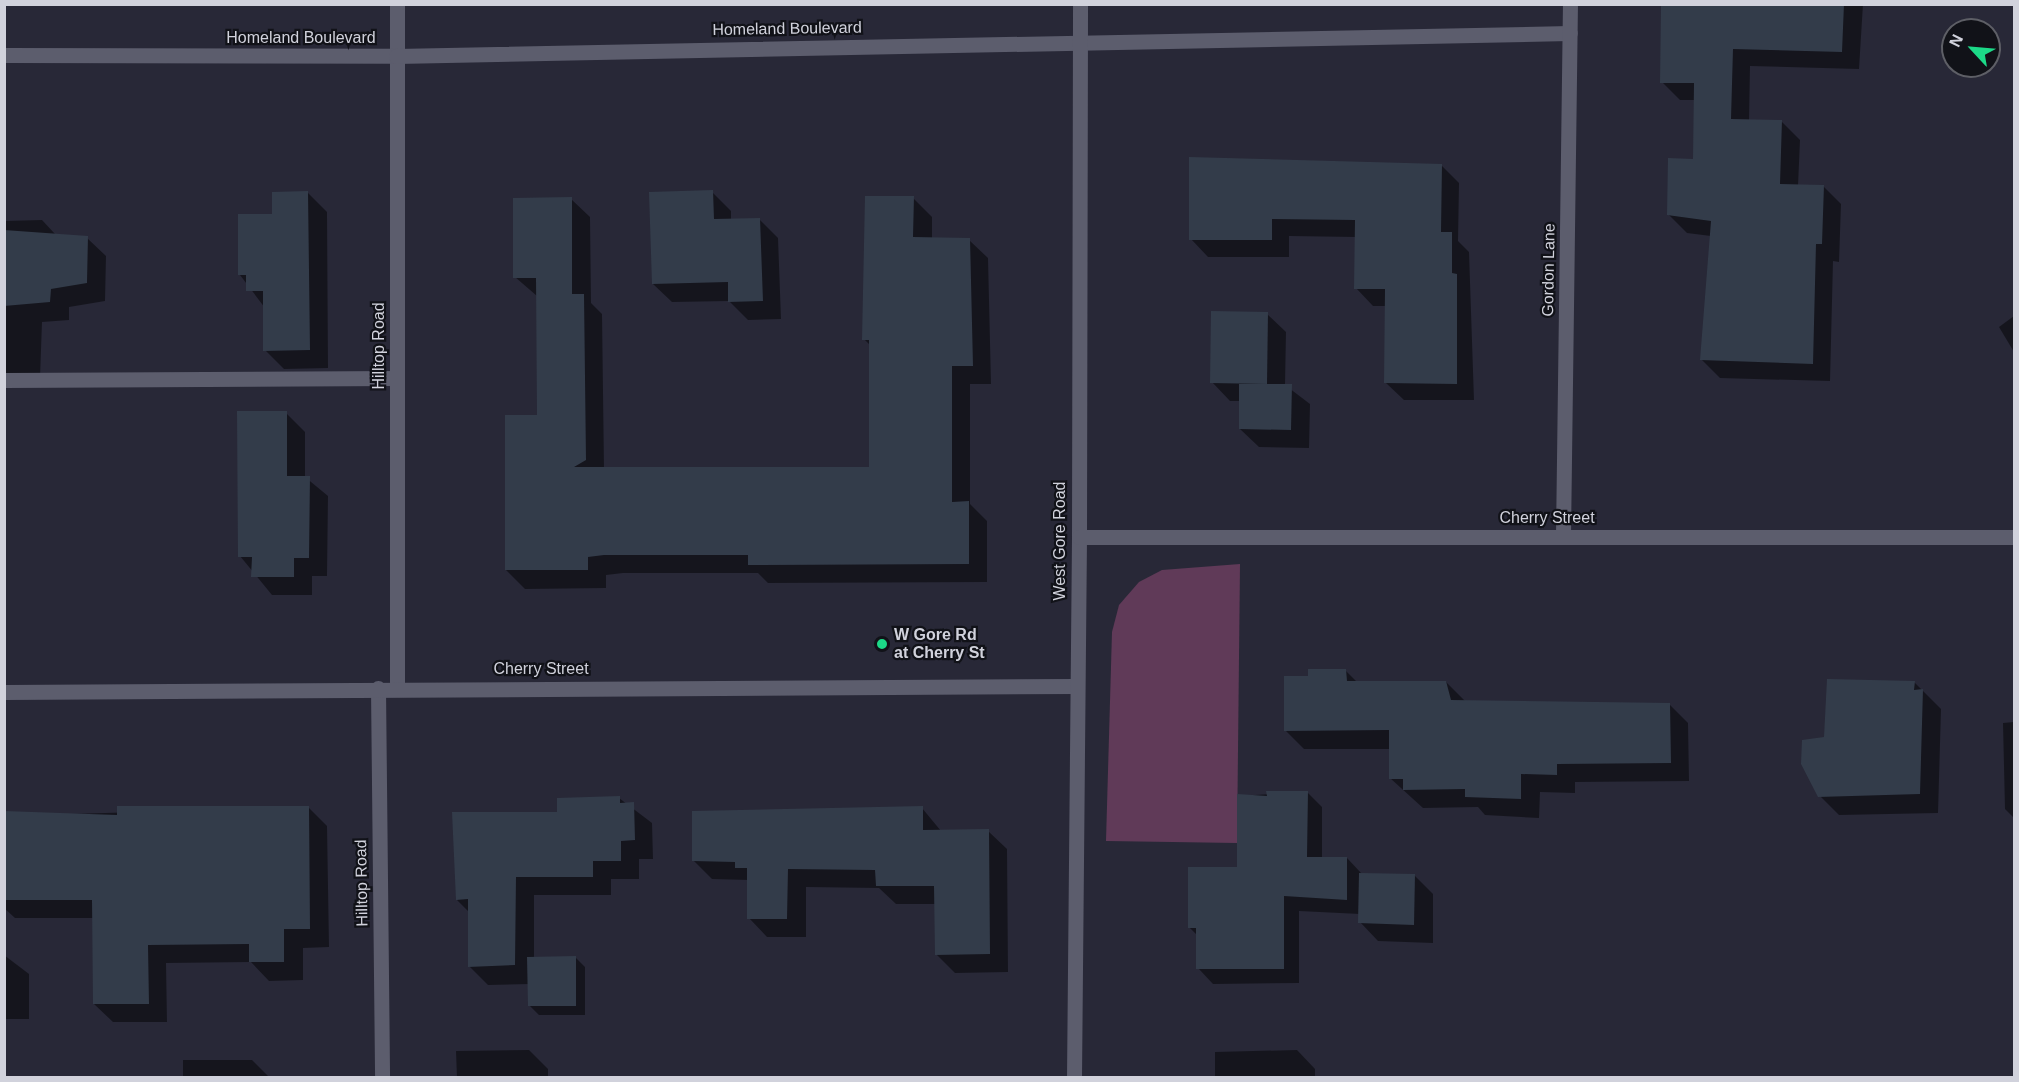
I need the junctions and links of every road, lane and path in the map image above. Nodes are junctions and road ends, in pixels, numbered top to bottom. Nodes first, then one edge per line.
1 (397, 4) edge
2 (1080, 4) edge
3 (1570, 4) edge
4 (1569, 33) junction
5 (1080, 41) junction
6 (4, 56) edge
7 (396, 56) junction
8 (397, 378) junction
9 (4, 380) edge
10 (1563, 536) junction
11 (1079, 537) junction
12 (2014, 537) edge
13 (1077, 686) junction
14 (397, 687) junction
15 (378, 688) junction
16 (4, 692) edge
17 (382, 1077) edge
18 (1074, 1077) edge

1 - 7 street, Hilltop Road
2 - 5 street, West Gore Road
3 - 4 street, Gordon Lane
4 - 5 street, Homeland Boulevard
4 - 10 street, Gordon Lane
5 - 7 street, Homeland Boulevard
5 - 11 street, West Gore Road
6 - 7 street, Homeland Boulevard
7 - 8 street, Hilltop Road
8 - 9 street
8 - 14 street, Hilltop Road
10 - 11 street, Cherry Street
10 - 12 street, Cherry Street
11 - 13 street, West Gore Road
13 - 14 street, Cherry Street
13 - 18 street, West Gore Road
14 - 15 street, Cherry Street
15 - 16 street, Cherry Street
15 - 17 street, Hilltop Road

